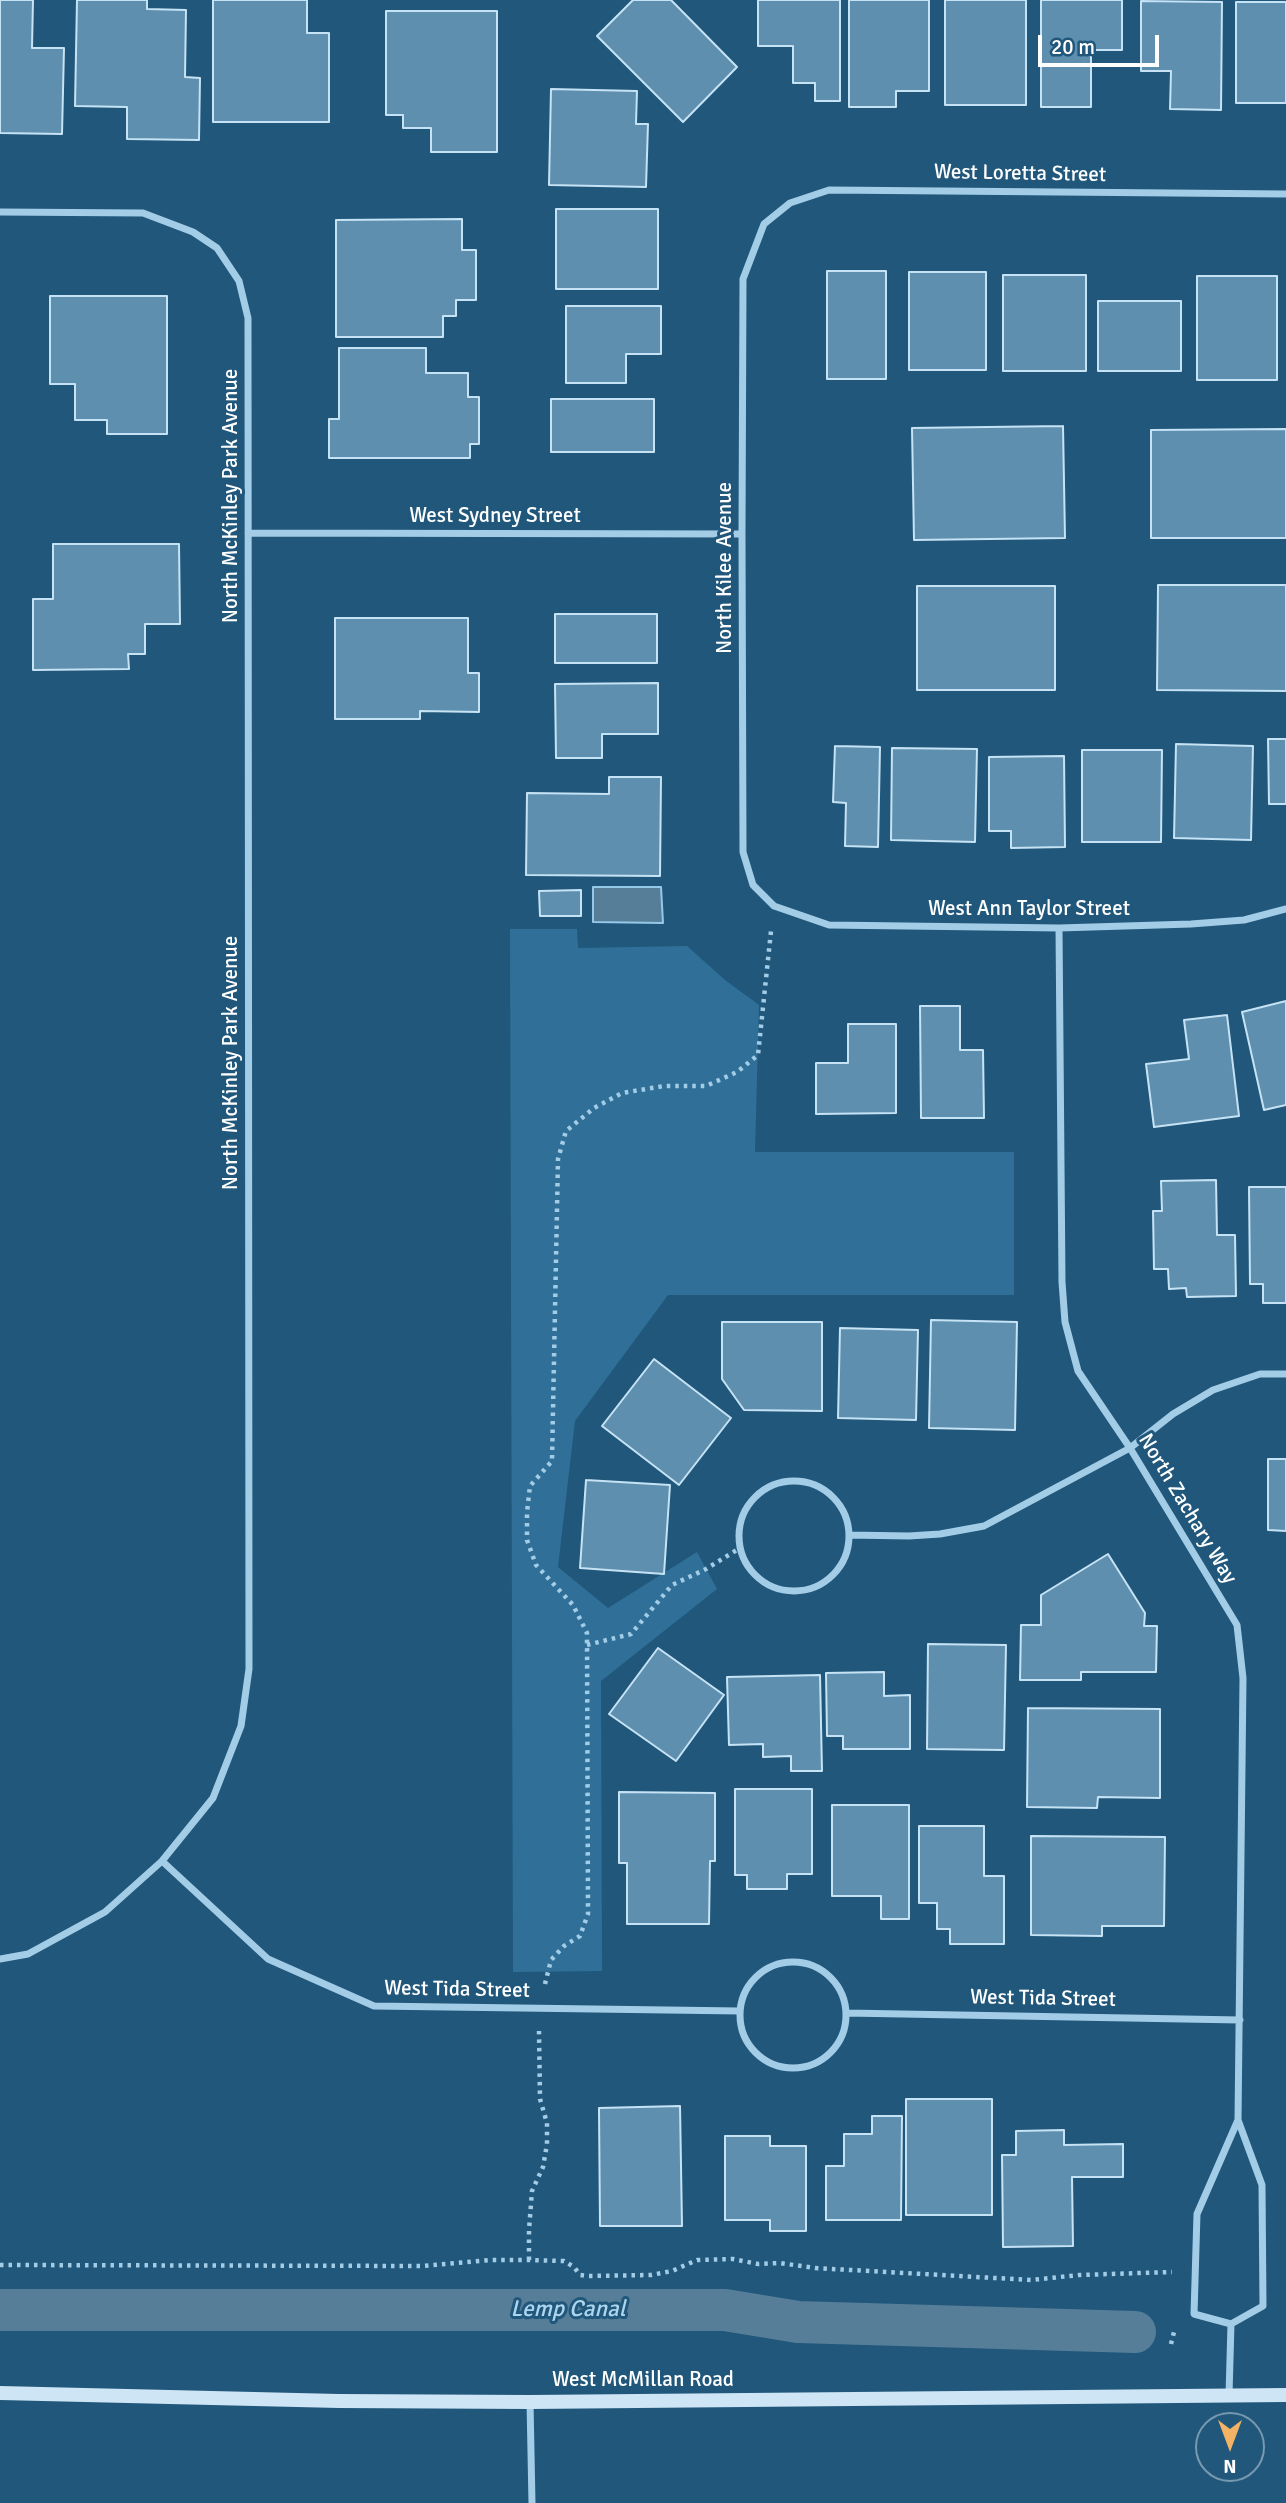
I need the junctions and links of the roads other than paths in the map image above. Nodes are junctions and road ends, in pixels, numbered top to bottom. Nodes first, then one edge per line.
1 (1286, 194) edge
2 (0, 212) edge
3 (764, 224) joint
4 (248, 533) junction
5 (743, 534) junction
6 (774, 906) joint
7 (1286, 909) edge
8 (1059, 928) junction
9 (1286, 1374) edge
10 (1130, 1448) junction
11 (849, 1535) junction
12 (163, 1861) junction
13 (0, 1959) edge
14 (740, 2011) junction
15 (846, 2013) junction
16 (1240, 2020) junction
17 (1238, 2120) junction
18 (1231, 2324) junction
19 (0, 2393) edge
20 (1229, 2395) junction
21 (1286, 2395) edge
22 (530, 2402) junction
23 (532, 2503) edge

1 - 3 street, West Loretta Street
2 - 4 street, North McKinley Park Avenue
3 - 5 street, North Kilee Avenue
4 - 5 street, West Sydney Street
4 - 12 street, North McKinley Park Avenue
5 - 6 street, North Kilee Avenue
6 - 8 street, West Ann Taylor Street
7 - 8 street, West Ann Taylor Street
8 - 10 street, North Zachary Way
9 - 10 street
10 - 11 street
10 - 16 street, North Zachary Way
11 - 11 street
12 - 13 street
12 - 14 street, West Tida Street
14 - 15 street
14 - 15 street
15 - 16 street, West Tida Street
16 - 17 street, North Zachary Way
17 - 18 street, North Zachary Way
17 - 18 street, North Zachary Way
18 - 20 street
19 - 22 main road, West McMillan Road
20 - 21 main road, West McMillan Road
20 - 22 main road, West McMillan Road
22 - 23 street

